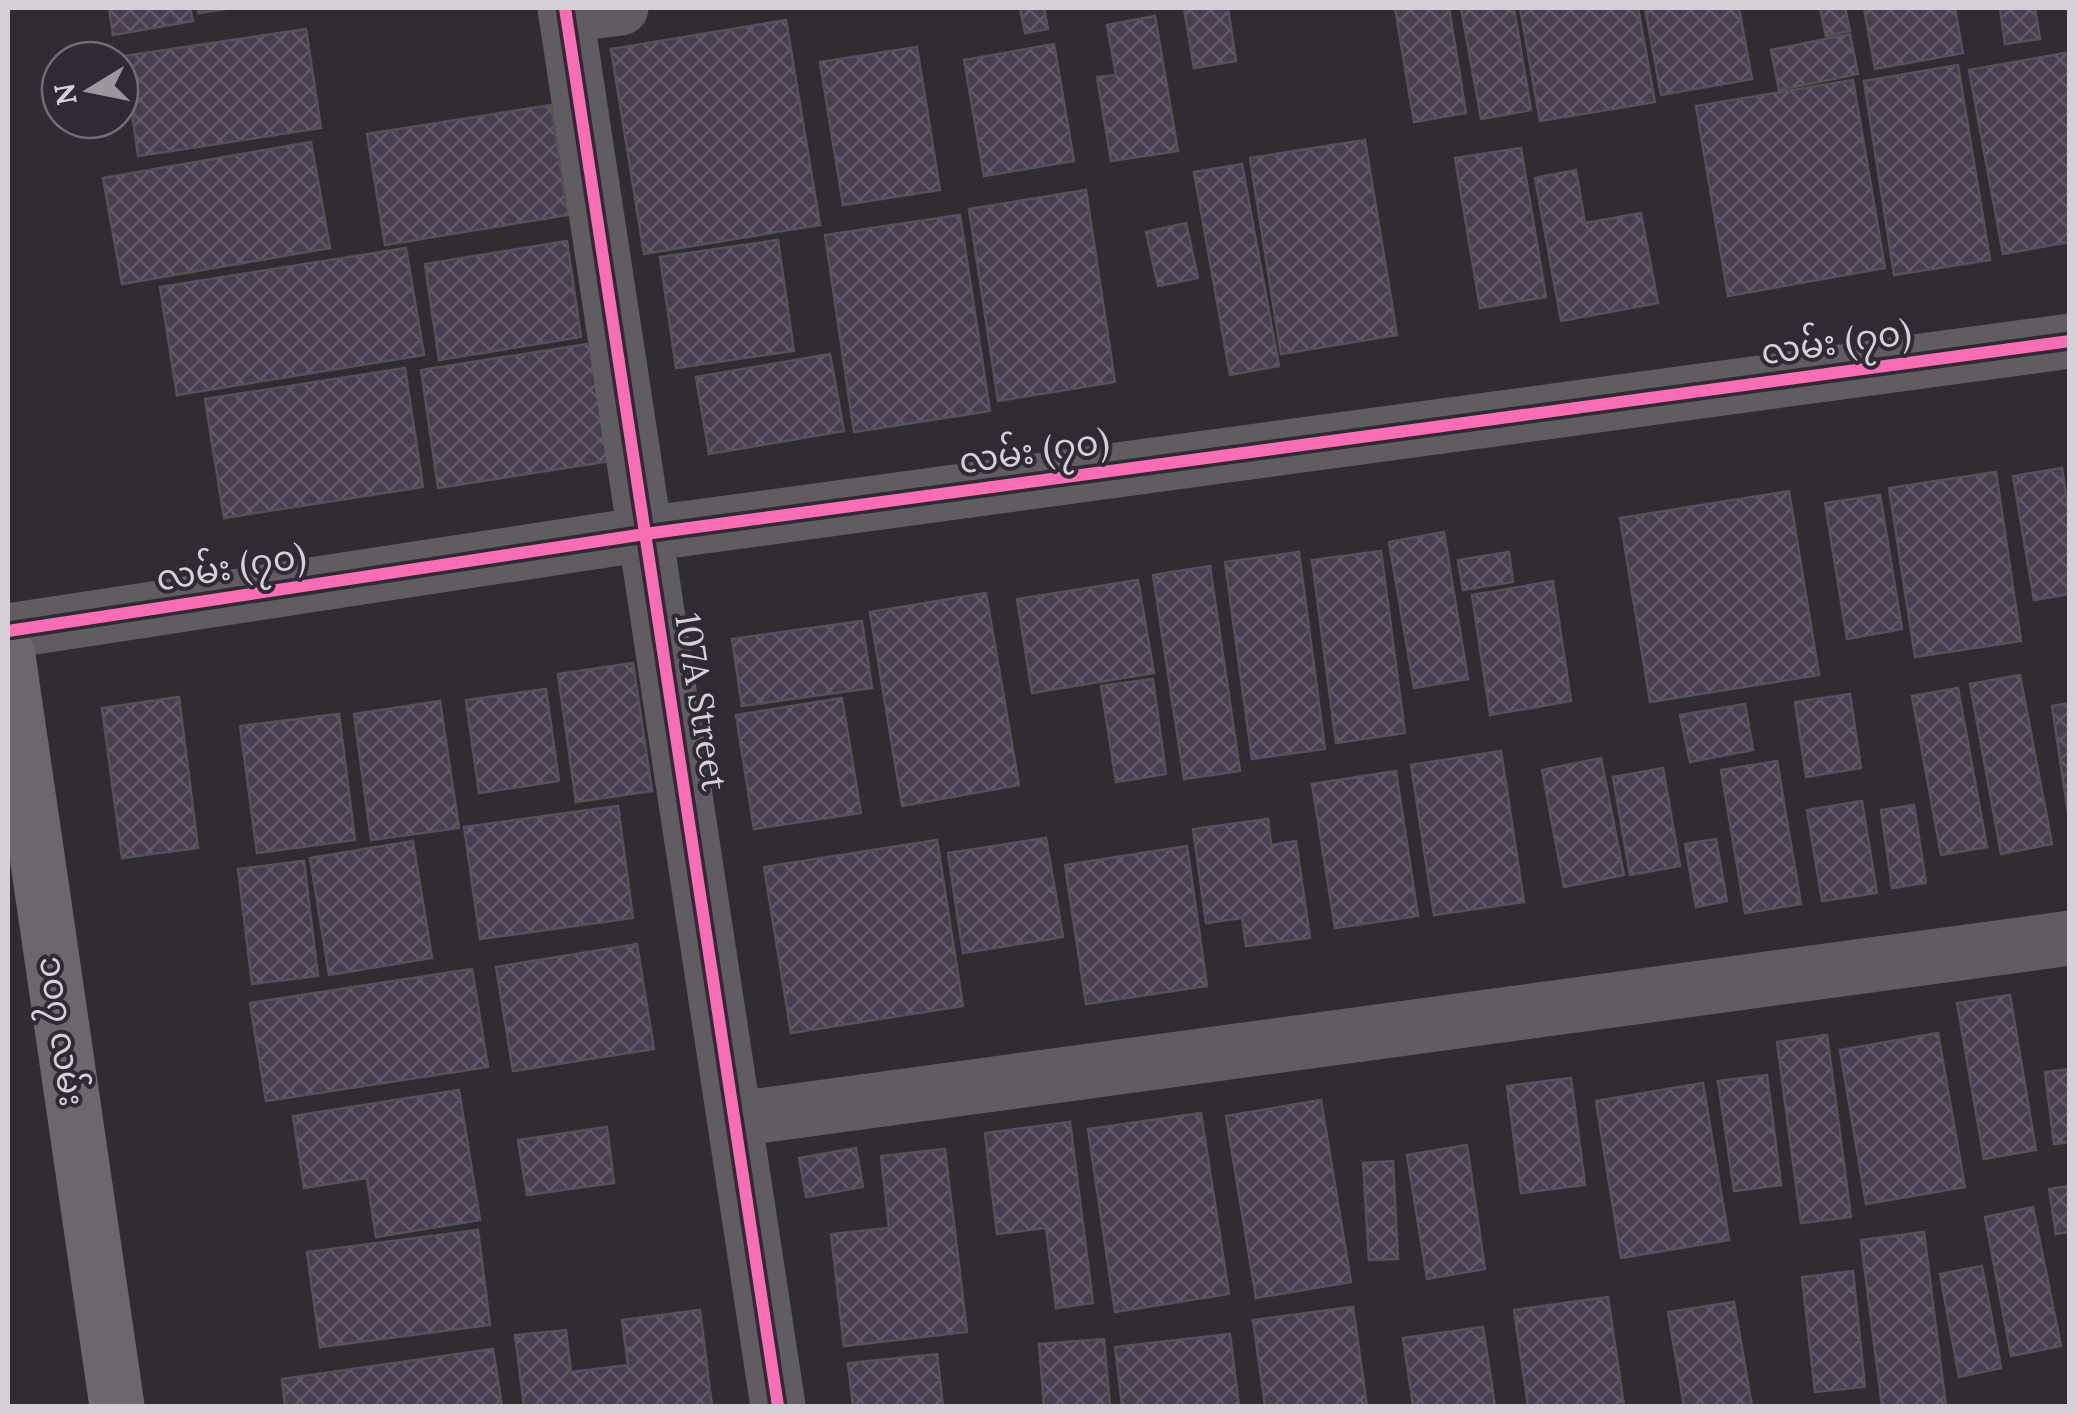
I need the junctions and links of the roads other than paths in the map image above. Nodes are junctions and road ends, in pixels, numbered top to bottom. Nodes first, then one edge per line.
1 (621, 8) edge
2 (565, 11) edge
3 (2070, 341) edge
4 (645, 534) junction
5 (8, 631) edge
6 (8, 656) edge
7 (2070, 938) edge
8 (736, 1118) junction
9 (117, 1406) edge
10 (778, 1406) edge

1 - 2 street
2 - 4 street, 107A Street
3 - 4 street, လမ်း (၇၀)
4 - 5 street, လမ်း (၇၀)
4 - 8 street, 107A Street
6 - 9 main road, ၁၀၇ လမ်း
7 - 8 street
8 - 10 street, 107A Street

